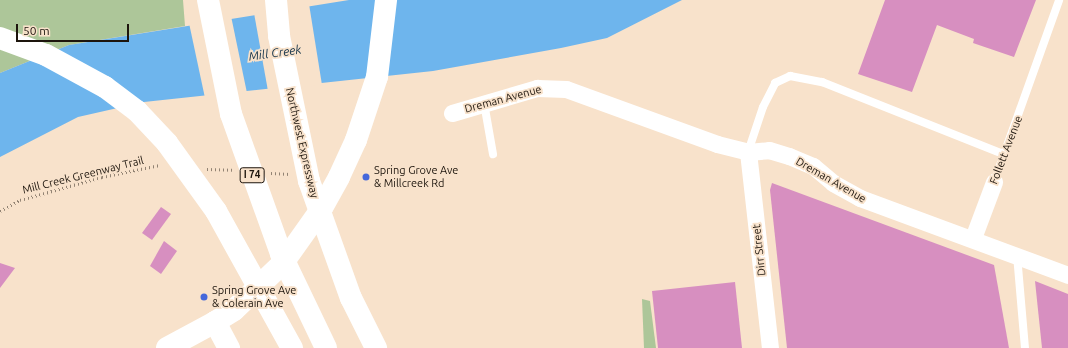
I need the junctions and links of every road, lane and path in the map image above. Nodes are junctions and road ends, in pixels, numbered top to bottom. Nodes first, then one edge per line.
1 (208, 0) edge
2 (276, 0) edge
3 (386, 0) edge
4 (1059, 0) edge
5 (0, 38) edge
6 (484, 103) junction
7 (452, 113) dead end
8 (748, 152) junction
9 (493, 154) dead end
10 (1005, 155) junction
11 (163, 166) dead end
12 (202, 168) dead end
13 (240, 171) dead end
14 (263, 172) dead end
15 (293, 174) dead end
16 (994, 182) joint
17 (0, 211) edge
18 (973, 238) junction
19 (1017, 256) junction
20 (1068, 275) edge
21 (215, 322) junction
22 (324, 346) edge
23 (167, 348) edge
24 (229, 348) edge
25 (292, 348) edge
26 (376, 348) edge
27 (770, 348) edge
28 (1025, 348) edge

1 - 22 main road, I 74
2 - 26 main road, Northwest Expressway
3 - 21 main road
4 - 10 lane, Follett Avenue
5 - 25 main road
6 - 7 street, Dreman Avenue
6 - 8 street, Dreman Avenue
6 - 9 lane
8 - 10 lane
8 - 18 street, Dreman Avenue
8 - 27 street, Dirr Street
10 - 16 lane, Follett Avenue
11 - 17 path, Mill Creek Greenway Trail
12 - 13 path
14 - 15 path
16 - 18 street, Follett Avenue
18 - 19 street, Dreman Avenue
19 - 20 street, Dreman Avenue
19 - 28 lane
21 - 23 main road
21 - 24 main road

